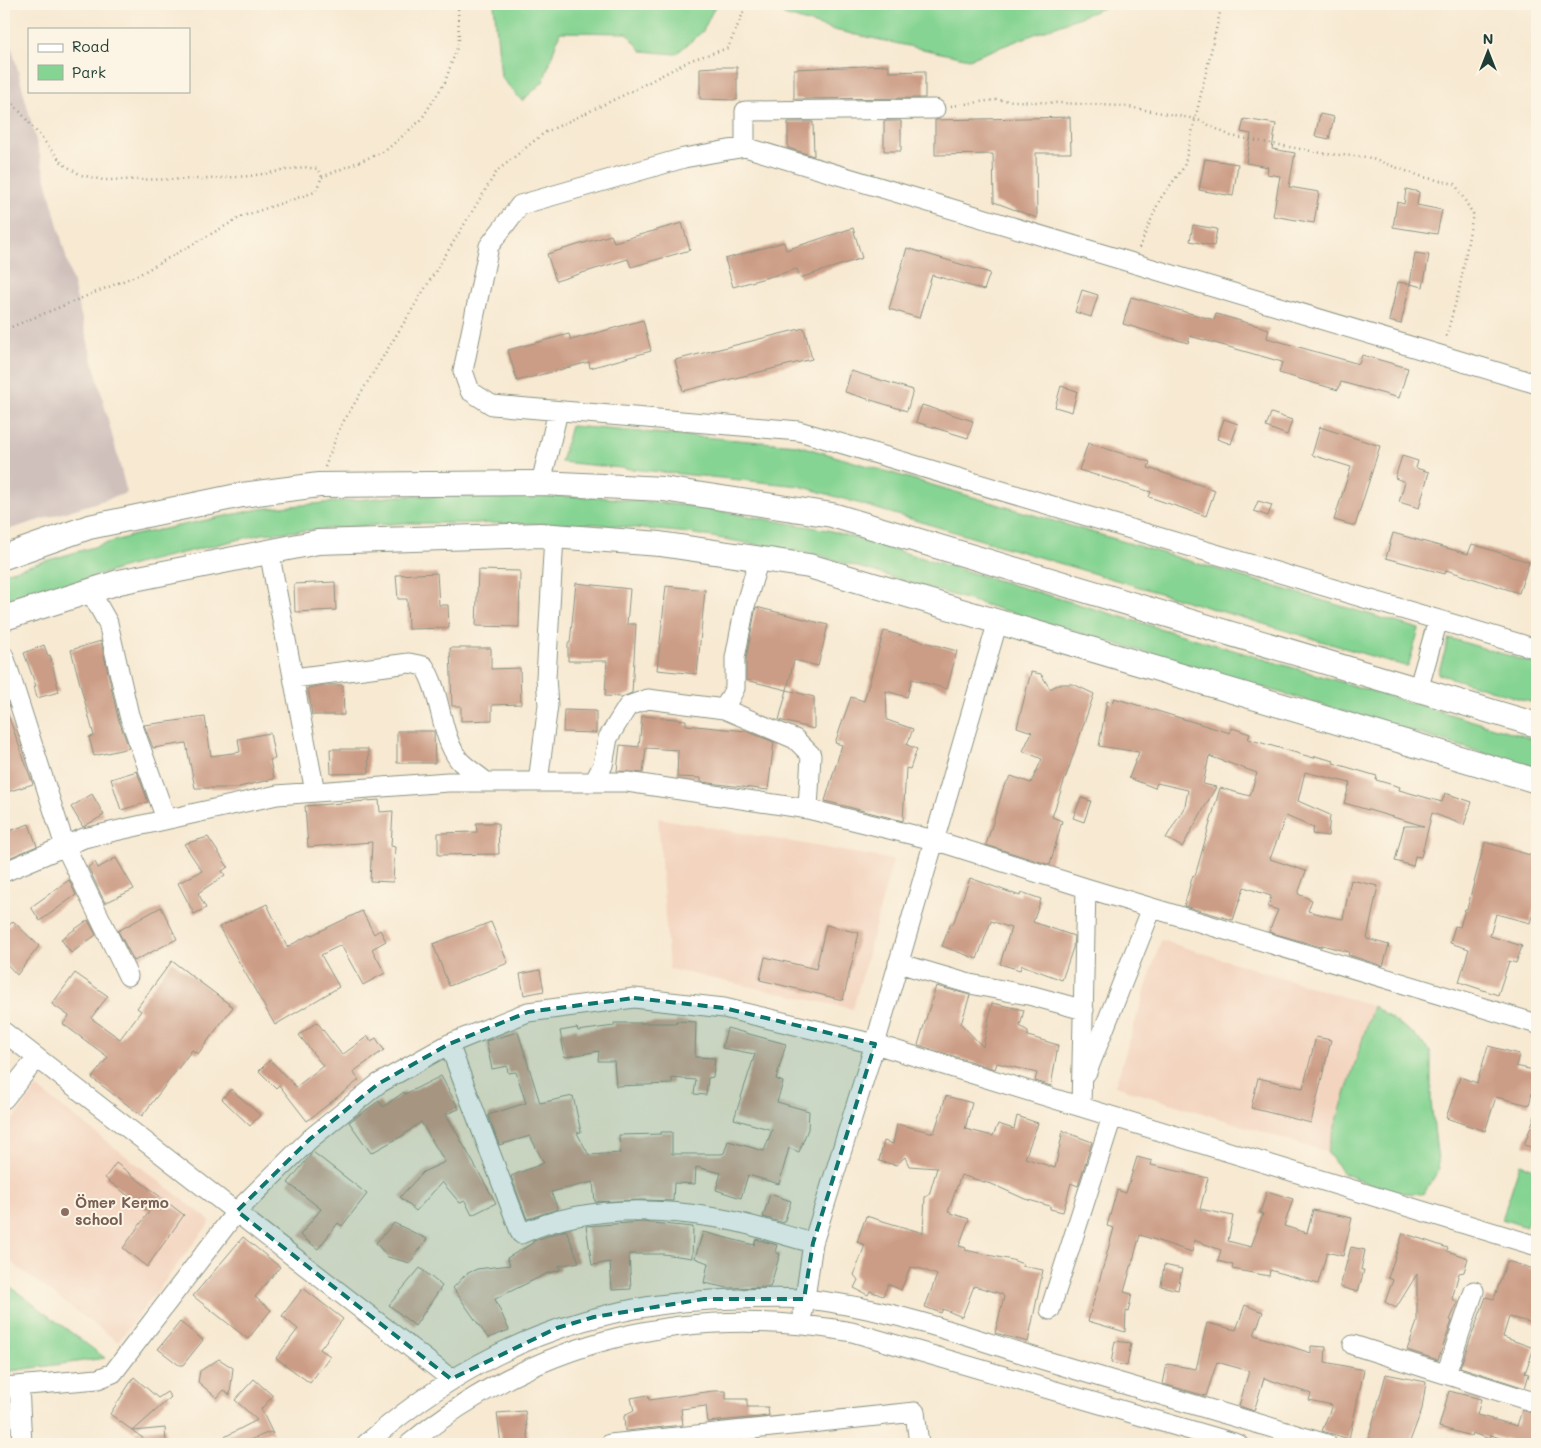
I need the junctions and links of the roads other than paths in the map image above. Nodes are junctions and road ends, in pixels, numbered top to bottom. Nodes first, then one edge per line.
1 (935, 109) road end
2 (745, 148) junction
3 (1537, 384) edge
4 (558, 411) junction
5 (541, 483) junction
6 (554, 536) junction
7 (270, 551) junction
8 (4, 557) edge
9 (759, 559) junction
10 (90, 591) junction
11 (4, 618) edge
12 (1438, 620) junction
13 (998, 621) junction
14 (1537, 650) edge
15 (4, 656) edge
16 (294, 678) junction
17 (1418, 690) junction
18 (724, 709) junction
19 (1537, 725) edge
20 (1537, 781) edge
21 (486, 782) junction
22 (538, 782) junction
23 (594, 782) junction
24 (316, 792) junction
25 (808, 810) junction
26 (166, 819) junction
27 (934, 840) junction
28 (65, 846) junction
29 (4, 872) edge
30 (1086, 888) junction
31 (1152, 908) junction
32 (898, 963) junction
33 (128, 976) dead end
34 (1084, 1010) junction
35 (1537, 1024) edge
36 (4, 1032) edge
37 (449, 1044) junction
38 (875, 1044) junction
39 (37, 1058) junction
40 (1082, 1085) junction
41 (4, 1099) edge
42 (1081, 1107) junction
43 (1112, 1117) junction
44 (237, 1211) junction
45 (813, 1243) junction
46 (1537, 1246) edge
47 (1474, 1291) dead end
48 (804, 1299) junction
49 (1050, 1310) dead end
50 (802, 1324) junction
51 (1353, 1345) dead end
52 (1089, 1373) junction
53 (1446, 1374) junction
54 (451, 1379) junction
55 (11, 1387) edge
56 (1082, 1398) junction
57 (1537, 1403) edge
58 (22, 1444) edge
59 (366, 1444) edge
60 (409, 1444) edge
61 (610, 1444) edge
62 (919, 1444) edge
63 (1238, 1444) edge
64 (1327, 1444) edge

1 - 2 street
2 - 3 street
2 - 4 street
4 - 5 street
4 - 12 street
5 - 8 main road
5 - 17 main road
6 - 7 main road
6 - 9 main road
6 - 22 street
7 - 10 main road
7 - 16 street
9 - 13 main road
9 - 18 street
10 - 11 main road
10 - 26 street
12 - 14 street
12 - 17 street
13 - 20 main road
13 - 27 street
15 - 28 street
16 - 21 street
16 - 24 street
17 - 19 main road
18 - 23 street
18 - 25 street
21 - 22 street
21 - 24 street
22 - 23 street
23 - 25 street
24 - 26 street
25 - 27 street
26 - 28 street
27 - 30 street
27 - 32 street
28 - 29 street
28 - 33 street
30 - 31 street
30 - 34 street
31 - 35 street
31 - 40 street
32 - 34 street
32 - 38 street
34 - 40 street
36 - 39 street
37 - 38 street
37 - 44 street
37 - 45 street
38 - 42 street
38 - 45 street
39 - 41 street
39 - 44 street
40 - 42 street
42 - 43 street
43 - 46 street
43 - 49 street
44 - 54 street
44 - 55 street
45 - 48 street
47 - 53 street
48 - 50 street
48 - 52 street
48 - 54 street
50 - 56 street
50 - 60 street
51 - 53 street
52 - 56 street
52 - 64 street
53 - 57 street
54 - 59 street
55 - 58 street
56 - 63 street
61 - 62 street

